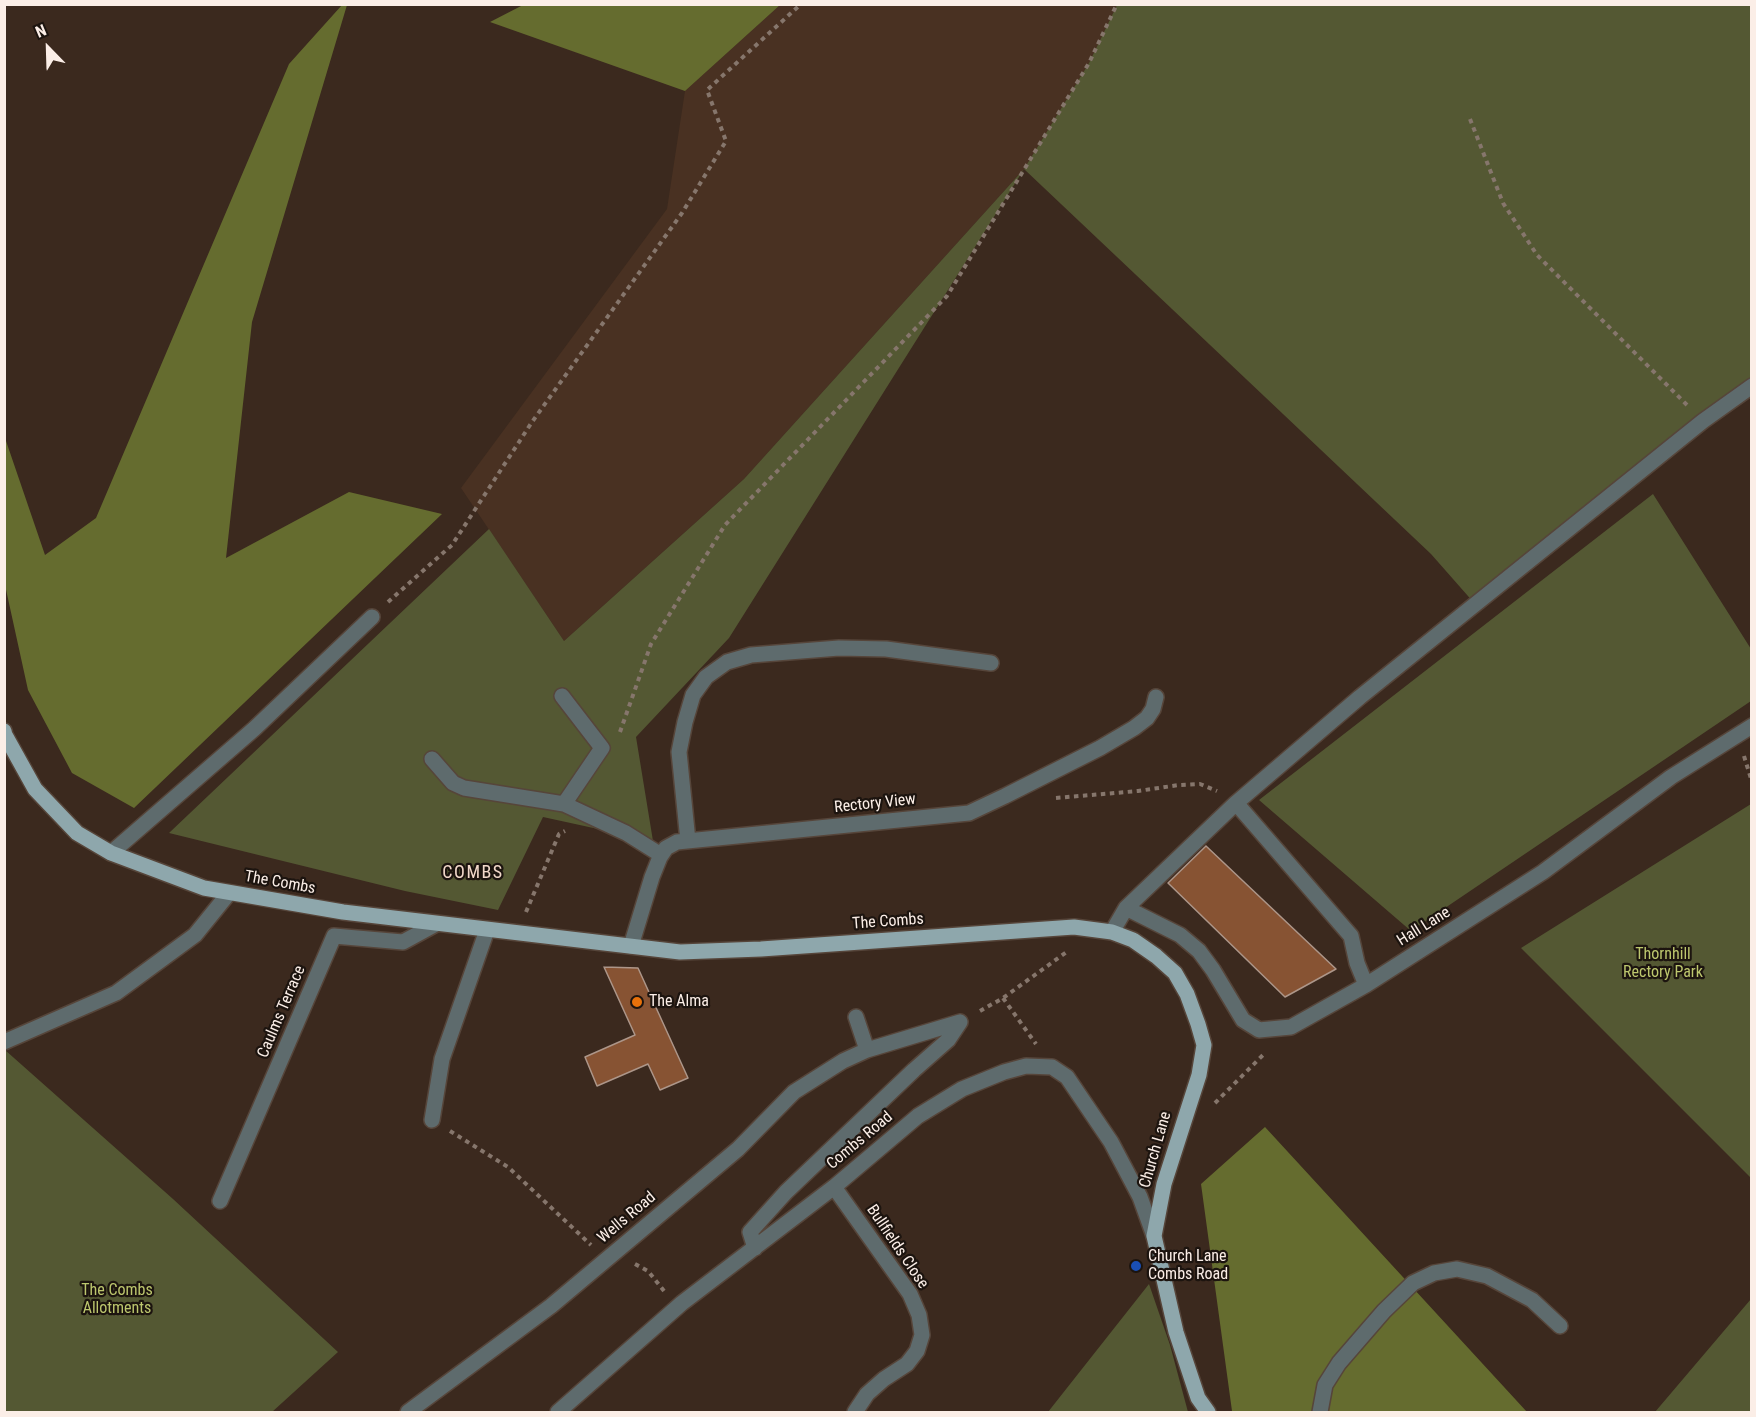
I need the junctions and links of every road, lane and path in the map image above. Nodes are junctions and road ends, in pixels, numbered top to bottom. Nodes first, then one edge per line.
1 (801, 4) edge
2 (1117, 4) edge
3 (1470, 118) dead end
4 (1752, 386) edge
5 (1703, 420) junction
6 (372, 616) joint
7 (991, 663) dead end
8 (562, 696) dead end
9 (1156, 697) dead end
10 (1752, 726) edge
11 (4, 731) edge
12 (617, 742) dead end
13 (432, 759) dead end
14 (1053, 799) dead end
15 (1236, 803) junction
16 (564, 804) junction
17 (590, 817) junction
18 (688, 841) junction
19 (111, 853) junction
20 (661, 855) junction
21 (229, 893) junction
22 (1126, 908) junction
23 (436, 924) junction
24 (487, 930) junction
25 (1112, 932) junction
26 (516, 934) junction
27 (631, 946) junction
28 (1072, 949) dead end
29 (1366, 985) junction
30 (1003, 998) junction
31 (856, 1017) dead end
32 (960, 1022) junction
33 (1291, 1027) junction
34 (4, 1042) edge
35 (867, 1050) junction
36 (1052, 1067) junction
37 (1209, 1109) dead end
38 (432, 1120) joint
39 (834, 1187) junction
40 (220, 1201) dead end
41 (1154, 1236) junction
42 (754, 1248) junction
43 (606, 1259) junction
44 (678, 1306) junction
45 (1560, 1326) dead end
46 (408, 1413) edge
47 (558, 1413) edge
48 (855, 1413) edge
49 (1208, 1413) edge
50 (1320, 1413) edge

1 - 6 path
2 - 12 path
3 - 5 path
4 - 5 street
5 - 15 street
6 - 19 street
7 - 18 street
8 - 16 street
9 - 18 street, Rectory View
10 - 29 street, Hall Lane
11 - 19 main road, The Combs
13 - 16 street
14 - 15 path
15 - 22 street
15 - 29 street
16 - 17 street
17 - 20 street
17 - 26 path
18 - 20 street, Rectory View
19 - 21 main road, The Combs
20 - 27 street
21 - 23 main road, The Combs
21 - 34 street
22 - 25 street
22 - 33 street, Hall Lane
23 - 24 main road, The Combs
23 - 40 street, Caulms Terrace
24 - 26 main road, The Combs
24 - 38 street
25 - 27 main road, The Combs
25 - 41 main road, Church Lane
26 - 27 main road, The Combs
28 - 30 path
29 - 33 street, Hall Lane
30 - 32 path
30 - 36 path
31 - 35 street
32 - 35 street, Wells Road
32 - 42 street
33 - 37 path
35 - 43 street, Wells Road
36 - 39 street, Combs Road
36 - 41 street
38 - 43 path
39 - 42 street, Combs Road
39 - 48 street, Bullfields Close
41 - 49 main road, Church Lane
42 - 44 street, Combs Road
43 - 44 path
43 - 46 street, Wells Road
44 - 47 street, Combs Road
45 - 50 street

